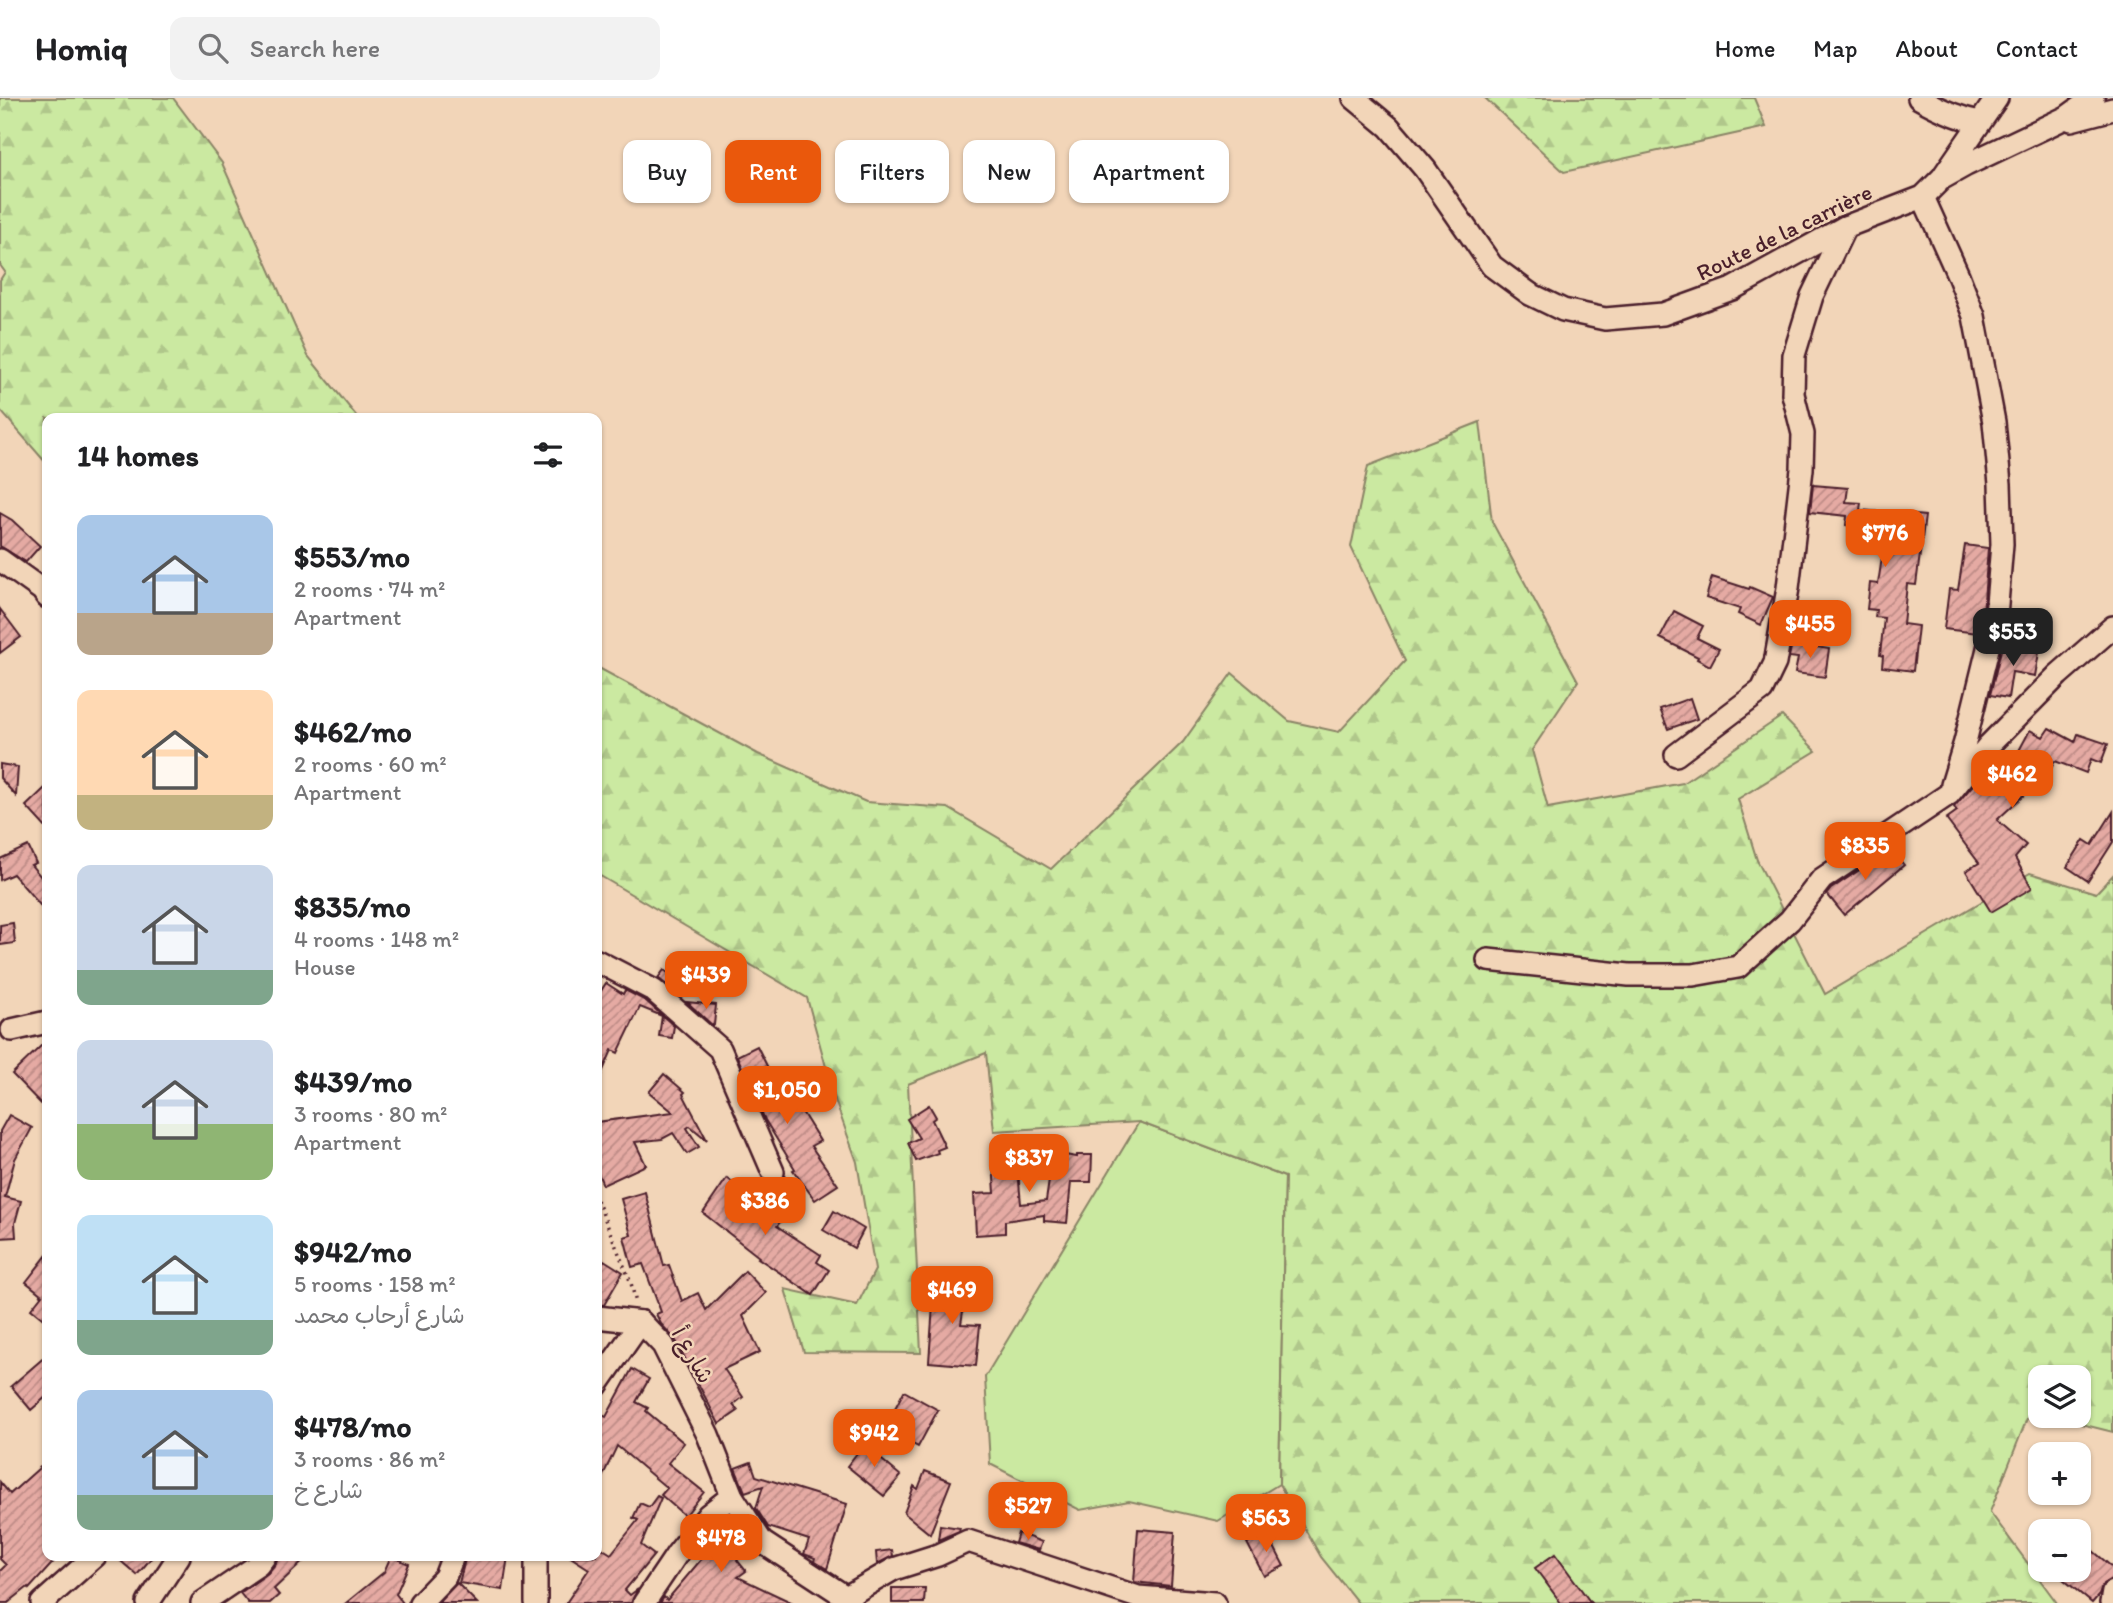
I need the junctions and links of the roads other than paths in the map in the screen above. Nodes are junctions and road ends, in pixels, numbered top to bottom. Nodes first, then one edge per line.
1 (1354, 98) edge
2 (1919, 98) edge
3 (1997, 98) edge
4 (2094, 98) edge
5 (2113, 109) edge
6 (1980, 122) junction
7 (2047, 127) junction
8 (1941, 179) junction
9 (1923, 197) junction
10 (1845, 228) junction
11 (0, 560) edge
12 (42, 590) edge
13 (2113, 627) edge
14 (1676, 755) dead end
15 (1949, 794) junction
16 (1488, 960) dead end
17 (602, 964) edge
18 (42, 1023) edge
19 (12, 1030) dead end
20 (773, 1172) dead end
21 (602, 1318) edge
22 (641, 1322) junction
23 (602, 1378) edge
24 (732, 1496) junction
25 (90, 1561) edge
26 (176, 1561) edge
27 (261, 1561) edge
28 (451, 1561) edge
29 (536, 1561) edge
30 (2113, 1592) edge
31 (846, 1600) edge
32 (42, 1603) edge
33 (148, 1603) edge
34 (202, 1603) edge
35 (420, 1603) edge
36 (536, 1603) edge
37 (644, 1603) edge
38 (1215, 1603) edge
39 (2111, 1603) edge

1 - 10 street, Route de la carrière
2 - 6 street
3 - 6 street
4 - 7 street, Route de la carrière
5 - 7 street
6 - 8 street
7 - 8 street, Route de la carrière
8 - 9 street, Route de la carrière
9 - 10 street, Route de la carrière
9 - 15 street
10 - 14 street
11 - 12 street
13 - 15 street
15 - 16 street
17 - 20 street
18 - 19 street
21 - 22 street
22 - 23 street
22 - 24 street, شارع أ
24 - 31 street, شارع أ
24 - 37 street
25 - 32 street
26 - 33 street
27 - 34 street
28 - 35 street
29 - 36 street
30 - 39 street
31 - 38 street

